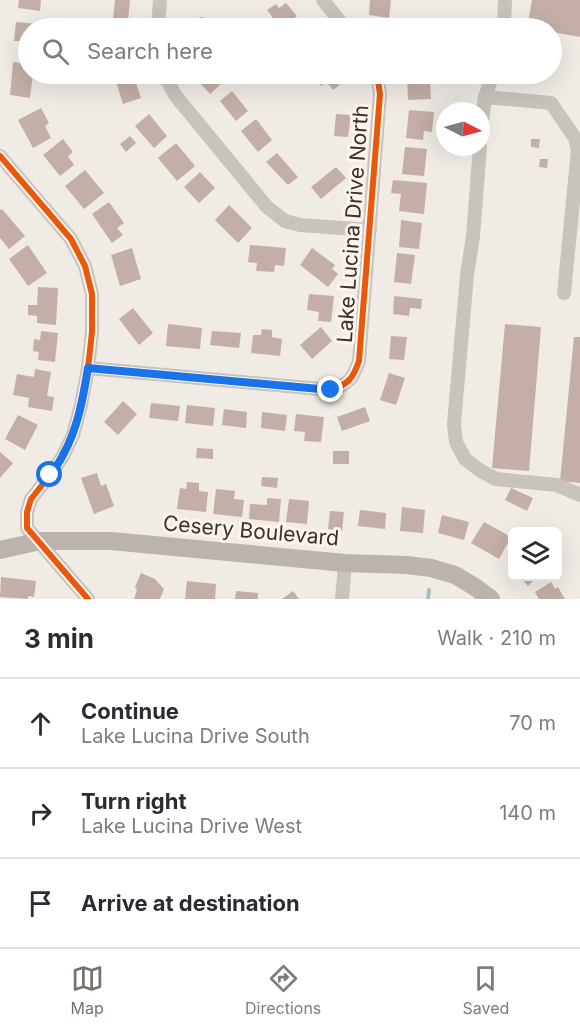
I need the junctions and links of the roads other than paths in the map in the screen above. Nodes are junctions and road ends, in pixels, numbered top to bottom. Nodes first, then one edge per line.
1 (160, 0) edge
2 (323, 0) edge
3 (505, 0) edge
4 (159, 18) edge
5 (337, 18) edge
6 (504, 18) edge
7 (170, 84) edge
8 (378, 84) edge
9 (490, 84) edge
10 (485, 97) junction
11 (484, 102) edge
12 (0, 156) edge
13 (479, 156) edge
14 (370, 231) junction
15 (564, 294) dead end
16 (88, 368) junction
17 (580, 495) edge
18 (40, 541) junction
19 (0, 550) edge
20 (345, 563) junction
21 (88, 599) edge
22 (342, 599) edge
23 (491, 599) edge

1 - 4 street
2 - 5 street
3 - 6 street
7 - 14 street
8 - 14 street, Lake Lucina Drive North
9 - 10 street
10 - 11 street
10 - 15 street
12 - 16 street
13 - 17 street
14 - 16 street, Lake Lucina Drive North
16 - 18 street
18 - 19 main road, Cesery Boulevard
18 - 20 main road, Cesery Boulevard
18 - 21 street
20 - 22 street
20 - 23 main road, Cesery Boulevard

